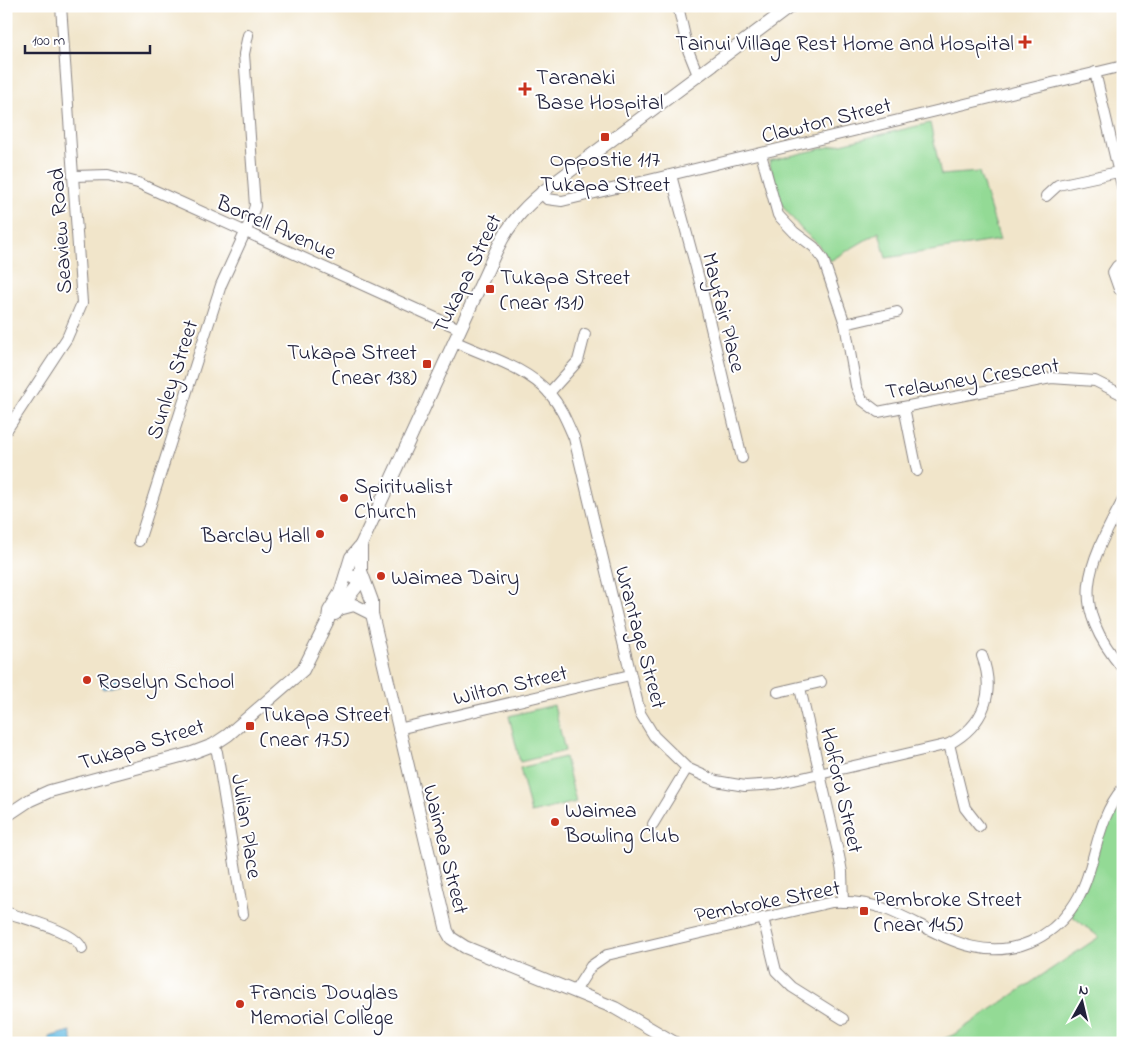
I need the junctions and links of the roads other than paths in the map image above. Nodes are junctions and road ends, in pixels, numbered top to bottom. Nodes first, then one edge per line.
1 (61, 6) edge
2 (678, 6) edge
3 (791, 6) edge
4 (248, 35) dead end
5 (1123, 66) edge
6 (1095, 72) junction
7 (698, 75) junction
8 (761, 154) junction
9 (1118, 172) junction
10 (671, 175) junction
11 (74, 176) junction
12 (1123, 190) edge
13 (541, 192) junction
14 (1046, 196) dead end
15 (246, 232) junction
16 (1123, 266) edge
17 (1123, 288) edge
18 (897, 312) dead end
19 (845, 324) junction
20 (460, 329) junction
21 (585, 334) dead end
22 (454, 341) junction
23 (549, 393) junction
24 (1123, 395) edge
25 (904, 407) junction
26 (6, 431) edge
27 (742, 458) dead end
28 (917, 471) dead end
29 (1123, 500) edge
30 (139, 541) dead end
31 (361, 546) junction
32 (354, 583) junction
33 (340, 609) junction
34 (372, 614) junction
35 (328, 620) junction
36 (982, 656) dead end
37 (1123, 669) edge
38 (630, 675) junction
39 (821, 682) dead end
40 (800, 688) junction
41 (778, 692) dead end
42 (398, 729) junction
43 (949, 744) junction
44 (213, 745) junction
45 (687, 768) junction
46 (820, 774) junction
47 (1123, 788) edge
48 (6, 816) edge
49 (654, 824) dead end
50 (979, 826) dead end
51 (842, 902) junction
52 (6, 912) edge
53 (243, 914) dead end
54 (763, 918) junction
55 (82, 949) dead end
56 (574, 991) junction
57 (843, 1019) dead end
58 (675, 1043) edge

1 - 11 street, Seaview Road
2 - 7 street
3 - 7 main road, Tukapa Street
4 - 15 street, Sunley Street
5 - 6 street, Clawton Street
6 - 8 street, Clawton Street
6 - 9 street
7 - 13 main road, Tukapa Street
8 - 10 street, Clawton Street
8 - 19 street, Trelawney Crescent
9 - 12 street
9 - 14 street
10 - 13 street, Clawton Street
10 - 27 street, Mayfair Place
11 - 15 street, Borrell Avenue
11 - 26 street, Seaview Road
13 - 20 main road, Tukapa Street
15 - 20 street, Borrell Avenue
15 - 30 street, Sunley Street
16 - 17 street
18 - 19 street
19 - 25 street, Trelawney Crescent
20 - 22 main road, Tukapa Street
21 - 23 street
22 - 23 street, Wrantage Street
22 - 31 main road, Tukapa Street
23 - 38 street, Wrantage Street
24 - 25 street, Trelawney Crescent
25 - 28 street
29 - 37 street
31 - 32 main road
31 - 32 main road, Tukapa Street
32 - 33 main road, Tukapa Street
32 - 34 main road, Waimea Street
32 - 35 main road, Tukapa Street
33 - 34 main road
33 - 35 main road, Tukapa Street
34 - 42 main road, Waimea Street
35 - 44 main road, Tukapa Street
36 - 43 street, Wrantage Street
38 - 42 street, Wilton Street
38 - 45 street, Wrantage Street
39 - 40 street
40 - 41 street
40 - 46 street, Holford Street
42 - 56 main road, Waimea Street
43 - 46 street, Wrantage Street
43 - 50 street
44 - 48 main road, Tukapa Street
44 - 53 street, Julian Place
45 - 46 street, Wrantage Street
45 - 49 street
46 - 51 street, Holford Street
47 - 51 street, Pembroke Street
51 - 54 street, Pembroke Street
52 - 55 street
54 - 56 street, Pembroke Street
54 - 57 street
56 - 58 main road, Waimea Street

